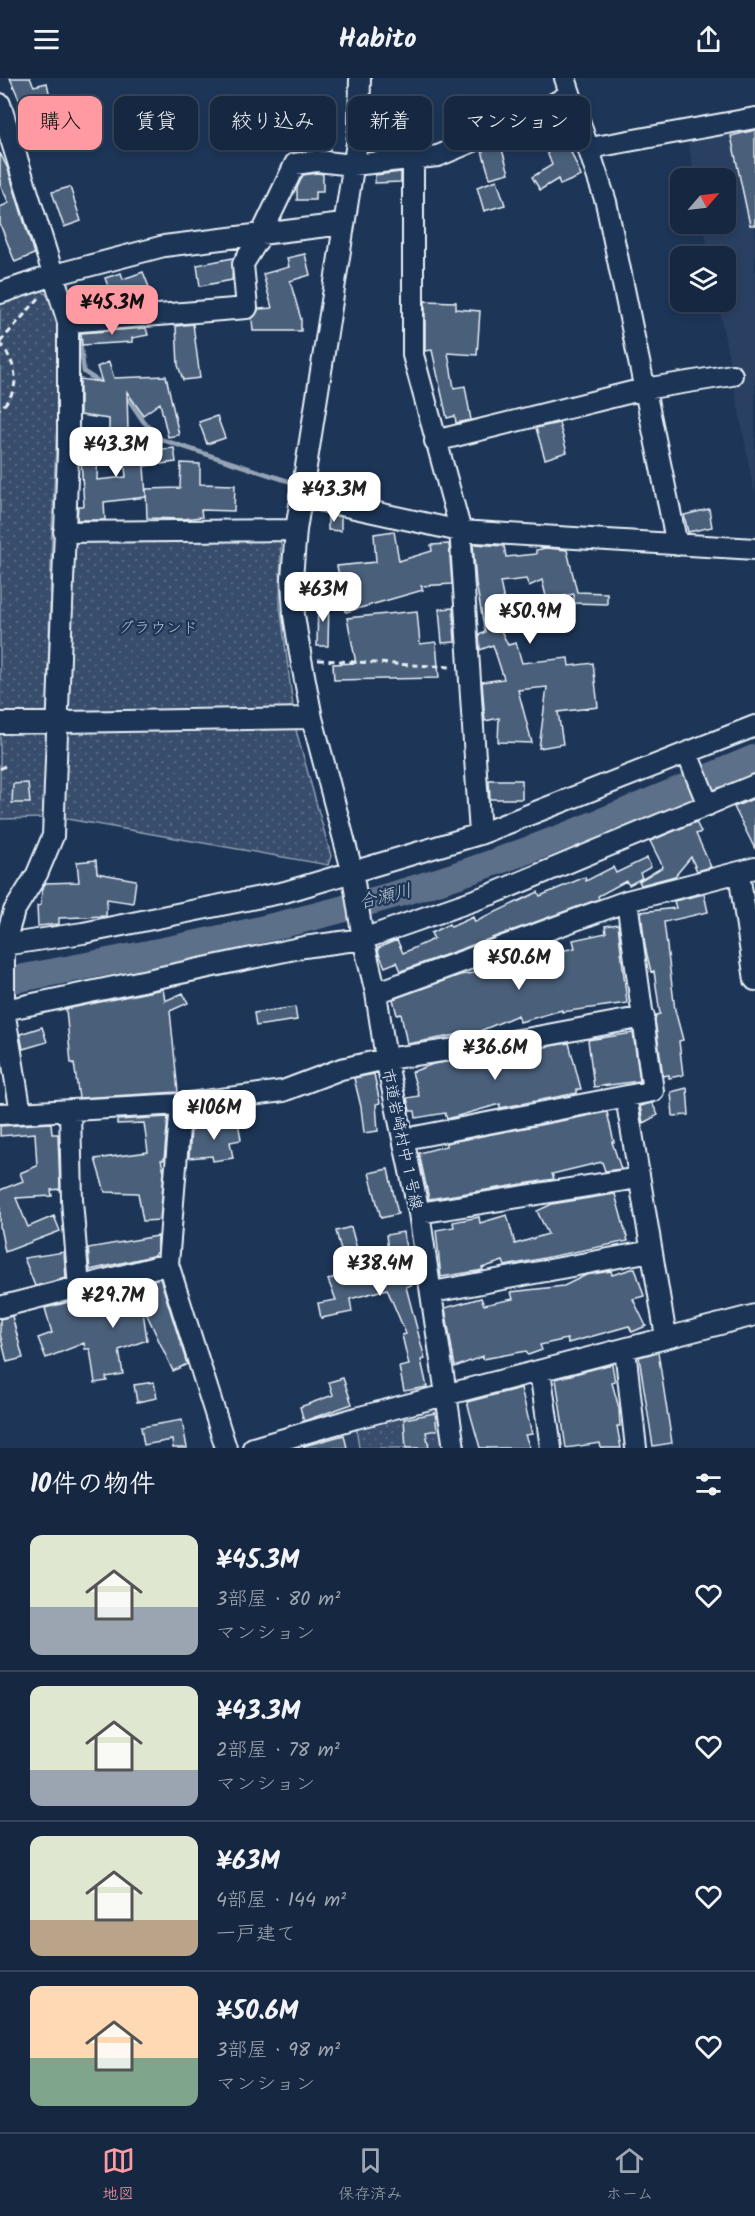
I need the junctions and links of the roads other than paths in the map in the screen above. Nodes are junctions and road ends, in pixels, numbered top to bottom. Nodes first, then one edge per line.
1 (360, 78) edge
2 (568, 86) edge
3 (0, 104) edge
4 (755, 118) edge
5 (590, 148) joint
6 (413, 160) junction
7 (353, 165) junction
8 (343, 224) junction
9 (261, 234) junction
10 (54, 275) junction
11 (0, 293) edge
12 (68, 322) junction
13 (732, 375) dead end
14 (637, 391) junction
15 (435, 441) junction
16 (300, 496) junction
17 (296, 530) junction
18 (460, 531) junction
19 (64, 532) junction
20 (677, 545) junction
21 (755, 549) edge
22 (312, 718) junction
23 (0, 723) edge
24 (58, 723) junction
25 (755, 726) edge
26 (687, 753) junction
27 (755, 785) edge
28 (708, 805) junction
29 (480, 834) junction
30 (352, 870) junction
31 (747, 871) edge
32 (627, 901) junction
33 (362, 933) junction
34 (3, 949) edge
35 (755, 980) edge
36 (376, 993) junction
37 (2, 1011) edge
38 (644, 1017) junction
39 (386, 1059) junction
40 (626, 1097) junction
41 (181, 1104) junction
42 (70, 1111) junction
43 (21, 1113) junction
44 (0, 1114) edge
45 (405, 1139) junction
46 (638, 1178) junction
47 (419, 1213) junction
48 (651, 1251) junction
49 (168, 1264) junction
50 (79, 1288) junction
51 (433, 1292) junction
52 (0, 1307) edge
53 (755, 1315) edge
54 (666, 1337) junction
55 (626, 1349) junction
56 (540, 1371) junction
57 (445, 1395) junction
58 (226, 1448) edge
59 (252, 1448) edge
60 (454, 1448) edge
61 (551, 1448) edge
62 (636, 1448) edge

1 - 7 street, 市道岩崎村中１号線
2 - 6 street
3 - 10 street
4 - 5 street
5 - 14 street
6 - 7 street
6 - 15 street
7 - 8 street, 市道岩崎村中１号線
7 - 9 street
8 - 9 street
8 - 16 street, 市道岩崎村中１号線
9 - 10 street
9 - 12 street
10 - 11 street
10 - 12 street
12 - 19 street
13 - 14 street
14 - 15 street
14 - 20 street
15 - 18 street
16 - 17 street, 市道岩崎村中１号線
16 - 18 street
17 - 19 street
17 - 22 street, 市道岩崎村中１号線
18 - 20 street
18 - 29 street
19 - 24 street
20 - 21 street
22 - 24 street
22 - 30 street, 市道岩崎村中１号線
23 - 24 street
24 - 34 street
25 - 26 street
26 - 28 street
26 - 29 street
27 - 28 street
28 - 33 street
29 - 30 street
30 - 33 street, 市道岩崎村中１号線
30 - 34 street
31 - 32 street
31 - 35 street
32 - 36 street
32 - 38 street
33 - 36 street, 市道岩崎村中１号線
33 - 37 street
34 - 37 street
36 - 39 street, 市道岩崎村中１号線
37 - 43 street
38 - 39 street
38 - 40 street
39 - 41 street
39 - 45 street, 市道岩崎村中１号線
40 - 45 street
40 - 46 street
41 - 42 street
41 - 49 street
42 - 43 street
42 - 50 street
43 - 44 street
45 - 47 street, 市道岩崎村中１号線
46 - 47 street
46 - 48 street
47 - 51 street, 市道岩崎村中１号線
48 - 51 street
48 - 54 street
49 - 50 street
49 - 58 street
50 - 52 street
51 - 57 street, 市道岩崎村中１号線
53 - 54 street
54 - 55 street
55 - 56 street
55 - 62 street
56 - 57 street
56 - 61 street
57 - 59 street
57 - 60 street, 市道岩崎村中１号線

